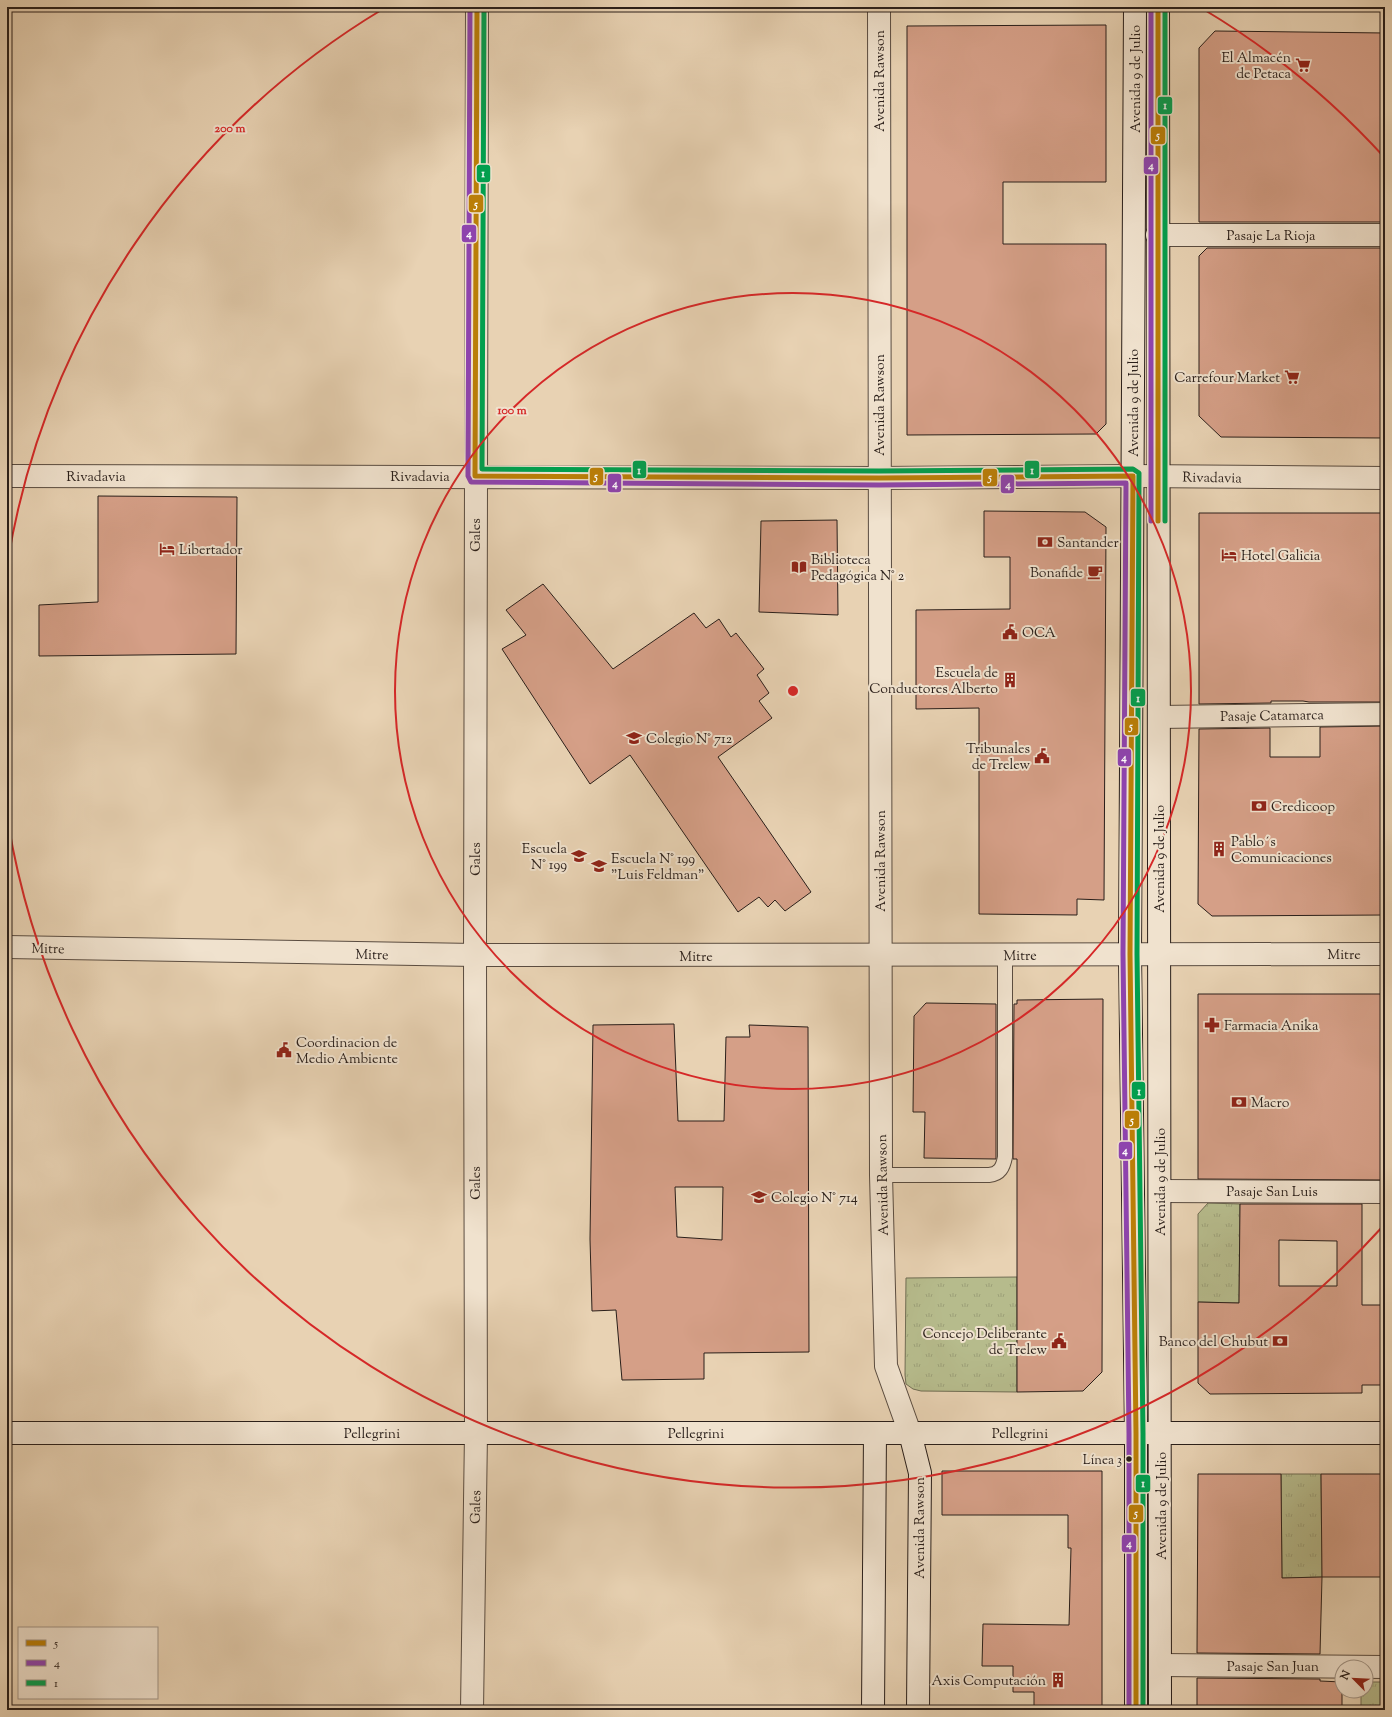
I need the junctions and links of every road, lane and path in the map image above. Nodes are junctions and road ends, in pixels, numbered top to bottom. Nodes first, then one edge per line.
1 (477, 7) edge
2 (880, 7) edge
3 (1135, 7) edge
4 (1158, 7) edge
5 (1157, 235) junction
6 (1385, 235) edge
7 (7, 476) edge
8 (475, 476) junction
9 (1133, 476) junction
10 (1158, 476) junction
11 (879, 478) junction
12 (1385, 478) edge
13 (1385, 714) edge
14 (1159, 717) junction
15 (7, 947) edge
16 (1130, 954) junction
17 (1159, 954) junction
18 (1385, 954) edge
19 (475, 955) junction
20 (1005, 955) junction
21 (880, 956) junction
22 (881, 1175) junction
23 (1160, 1191) junction
24 (1385, 1192) edge
25 (7, 1433) edge
26 (476, 1433) junction
27 (875, 1433) junction
28 (910, 1433) junction
29 (1136, 1433) junction
30 (1161, 1433) junction
31 (1385, 1433) edge
32 (1161, 1665) junction
33 (1385, 1667) edge
34 (472, 1710) edge
35 (873, 1710) edge
36 (918, 1710) edge
37 (1136, 1710) edge
38 (1160, 1710) edge

1 - 8 street, Gales
2 - 11 street, Avenida Rawson
3 - 9 street, Avenida 9 de Julio
4 - 5 street, Avenida 9 de Julio
5 - 6 street, Pasaje La Rioja
5 - 10 street, Avenida 9 de Julio
7 - 8 street, Rivadavia
8 - 11 street, Rivadavia
8 - 19 street, Gales
9 - 10 street, Rivadavia
9 - 11 street, Rivadavia
9 - 16 street, Avenida 9 de Julio
10 - 12 street, Rivadavia
10 - 14 street, Avenida 9 de Julio
11 - 21 street, Avenida Rawson
13 - 14 street, Pasaje Catamarca
14 - 17 street, Avenida 9 de Julio
15 - 19 street, Mitre
16 - 17 street, Mitre
16 - 20 street, Mitre
16 - 29 street, Avenida 9 de Julio
17 - 18 street, Mitre
17 - 23 street, Avenida 9 de Julio
19 - 21 street, Mitre
19 - 26 street, Gales
20 - 21 street, Mitre
20 - 22 lane
21 - 22 street, Avenida Rawson
22 - 28 street, Avenida Rawson
23 - 24 street, Pasaje San Luis
23 - 30 street, Avenida 9 de Julio
25 - 26 street, Pellegrini
26 - 27 street, Pellegrini
26 - 34 street, Gales
27 - 28 street, Pellegrini
27 - 35 street
28 - 29 street, Pellegrini
28 - 36 street, Avenida Rawson
29 - 30 street, Pellegrini
29 - 37 street, Avenida 9 de Julio
30 - 31 street, Pellegrini
30 - 32 street, Avenida 9 de Julio
32 - 33 street, Pasaje San Juan
32 - 38 street, Avenida 9 de Julio

